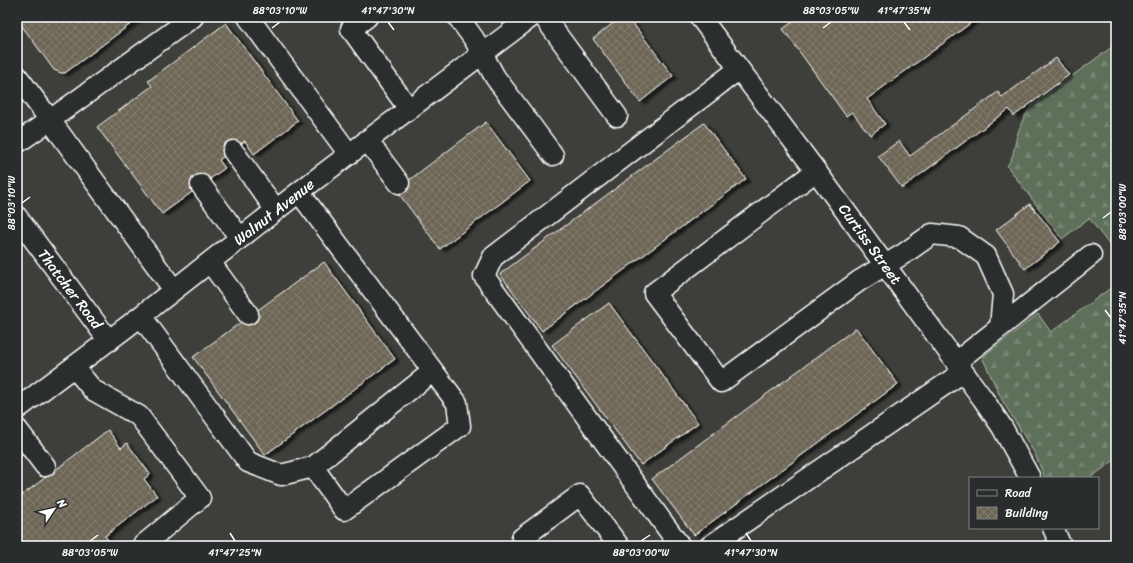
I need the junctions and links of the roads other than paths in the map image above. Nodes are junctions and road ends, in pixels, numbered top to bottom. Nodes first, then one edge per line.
1 (194, 17) edge
2 (248, 17) edge
3 (368, 17) edge
4 (458, 17) edge
5 (531, 17) edge
6 (544, 17) edge
7 (700, 17) edge
8 (482, 55) junction
9 (740, 69) junction
10 (17, 76) edge
11 (409, 109) junction
12 (618, 116) dead end
13 (50, 120) junction
14 (367, 140) junction
15 (17, 143) edge
16 (232, 151) dead end
17 (349, 154) junction
18 (553, 155) dead end
19 (816, 171) junction
20 (399, 183) dead end
21 (201, 185) dead end
22 (299, 192) junction
23 (276, 210) junction
24 (17, 217) edge
25 (240, 238) junction
26 (1091, 255) dead end
27 (210, 262) junction
28 (885, 265) junction
29 (174, 290) junction
30 (248, 314) dead end
31 (142, 316) junction
32 (1000, 327) junction
33 (109, 341) junction
34 (74, 367) junction
35 (960, 367) junction
36 (433, 371) junction
37 (17, 409) edge
38 (17, 429) edge
39 (44, 466) dead end
40 (313, 467) junction
41 (1029, 477) edge
42 (1053, 529) edge
43 (142, 546) edge
44 (528, 546) edge
45 (619, 546) edge
46 (680, 546) edge
47 (710, 546) edge
48 (1061, 546) edge

1 - 13 street
2 - 17 street
3 - 11 street
4 - 8 street
5 - 8 street, Walnut Avenue
6 - 12 street
7 - 9 street, Curtiss Street
8 - 11 street, Walnut Avenue
8 - 18 street
9 - 19 street, Curtiss Street
9 - 46 street
10 - 13 street
11 - 14 street, Walnut Avenue
13 - 15 street
13 - 29 street
14 - 17 street, Walnut Avenue
14 - 20 street
16 - 23 street
17 - 22 street, Walnut Avenue
19 - 28 street, Curtiss Street
19 - 28 street
21 - 25 street
22 - 23 street, Walnut Avenue
22 - 36 street
23 - 25 street, Walnut Avenue
24 - 33 street, Thatcher Road
25 - 27 street, Walnut Avenue
26 - 32 street
27 - 29 street, Walnut Avenue
27 - 30 street
28 - 32 street
28 - 35 street, Curtiss Street
29 - 31 street, Walnut Avenue
31 - 33 street, Walnut Avenue
31 - 40 street
32 - 35 street
33 - 34 street, Walnut Avenue
34 - 37 street, Walnut Avenue
34 - 43 street
35 - 41 street, Curtiss Street
35 - 47 street
36 - 40 street
36 - 40 street
38 - 39 street
42 - 48 street
44 - 45 street

